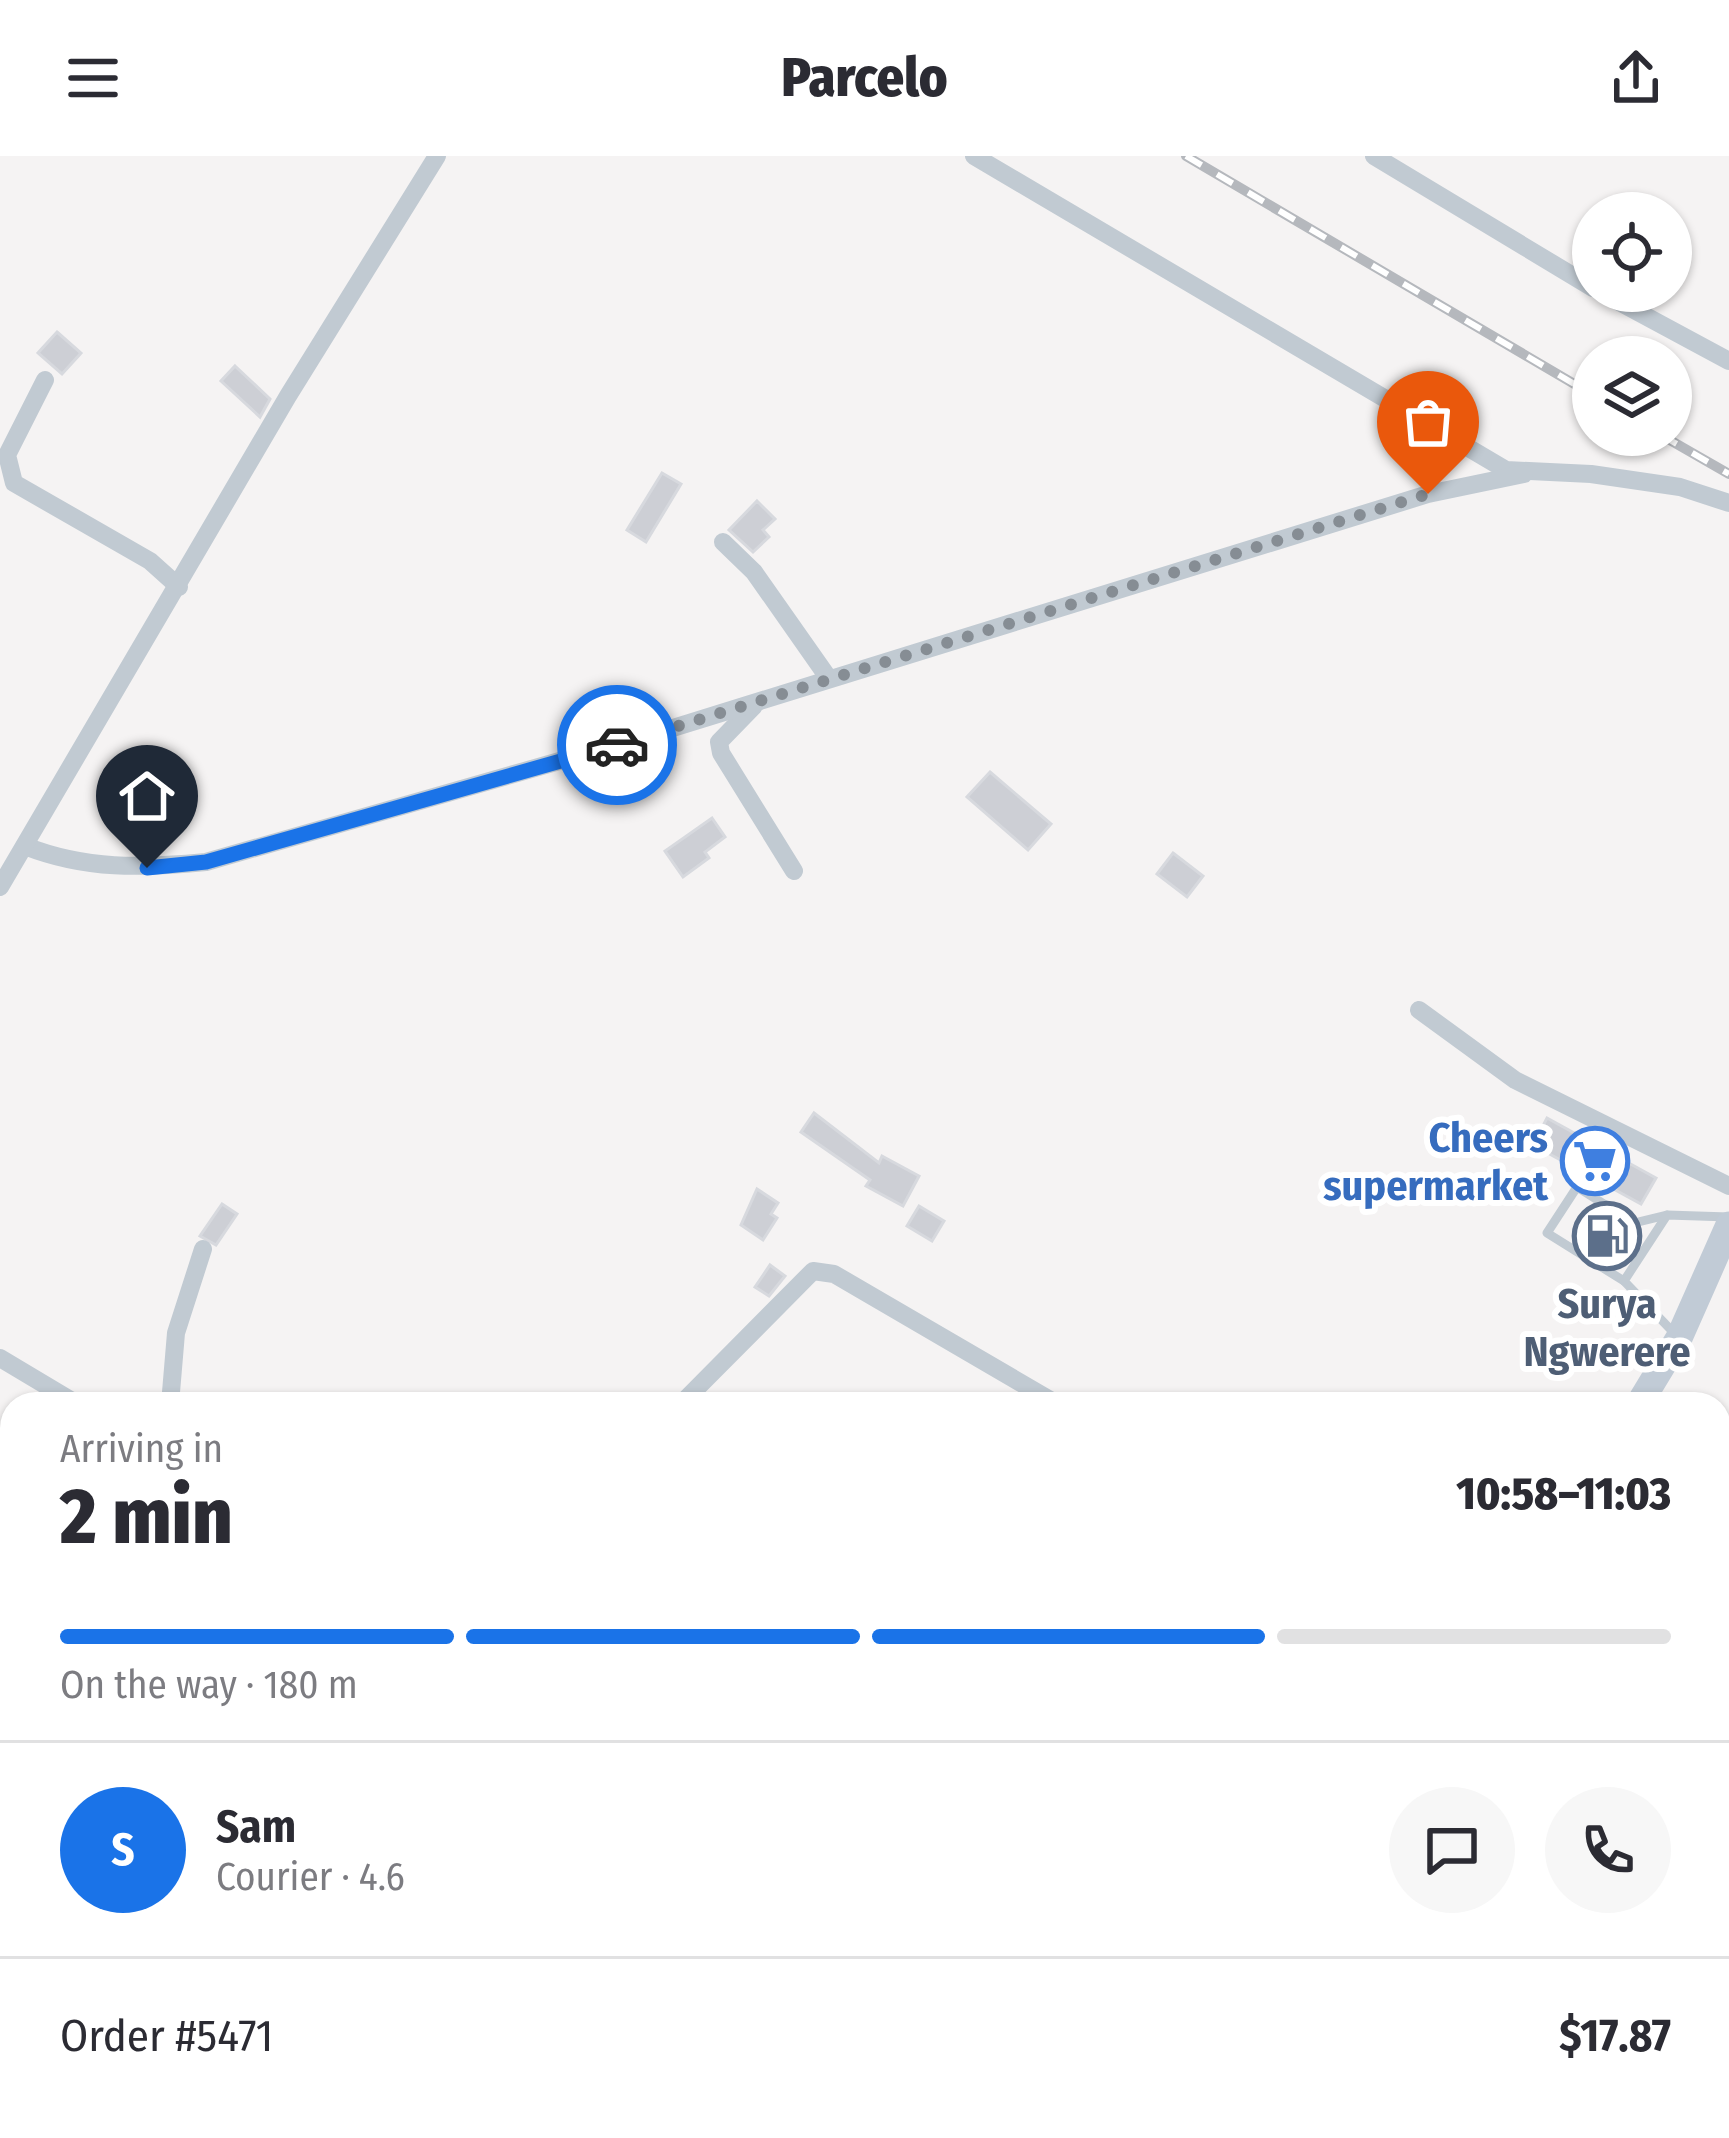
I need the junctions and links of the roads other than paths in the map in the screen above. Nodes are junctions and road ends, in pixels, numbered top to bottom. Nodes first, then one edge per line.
1 (437, 156) edge
2 (974, 156) edge
3 (1374, 156) edge
4 (1572, 275) edge
5 (1638, 312) edge
6 (1729, 361) edge
7 (46, 380) dead end
8 (1524, 474) junction
9 (1729, 502) edge
10 (723, 542) dead end
11 (179, 587) junction
12 (827, 676) junction
13 (773, 694) junction
14 (25, 846) junction
15 (794, 871) dead end
16 (0, 887) edge
17 (1419, 1010) dead end
18 (1729, 1186) edge
19 (1667, 1215) junction
20 (1728, 1227) edge
21 (203, 1249) dead end
22 (1624, 1281) junction
23 (1679, 1338) junction
24 (0, 1358) edge
25 (57, 1392) edge
26 (171, 1392) edge
27 (693, 1392) edge
28 (1036, 1392) edge
29 (1646, 1392) edge

1 - 11 street
2 - 8 street
3 - 4 street
5 - 6 street
7 - 11 street
8 - 9 street
8 - 12 street
10 - 12 street
11 - 14 street
12 - 13 street
13 - 14 street
13 - 15 street
14 - 16 street
17 - 18 street
19 - 20 lane
19 - 22 lane
19 - 22 lane
20 - 23 main road
21 - 26 street
22 - 23 lane
23 - 29 main road
24 - 25 street
27 - 28 street

